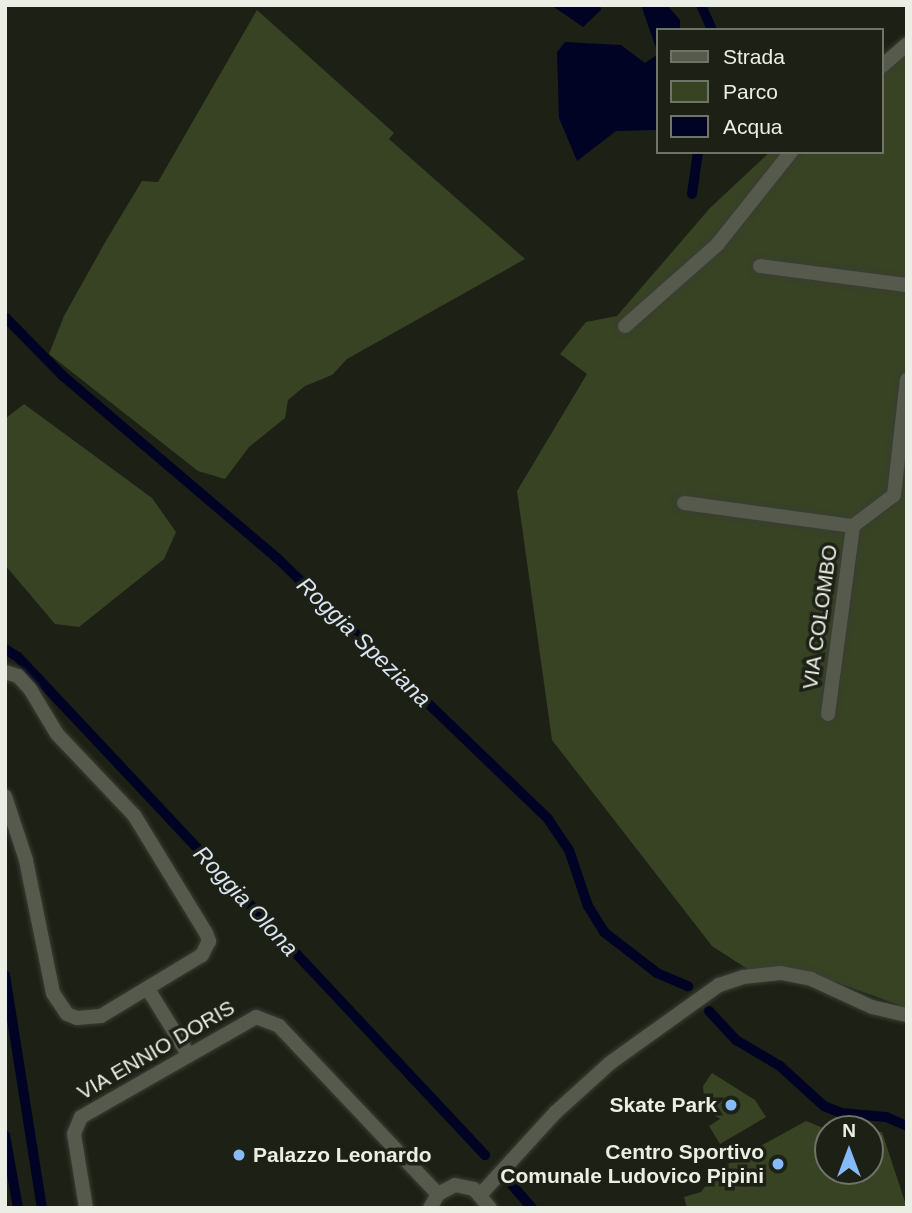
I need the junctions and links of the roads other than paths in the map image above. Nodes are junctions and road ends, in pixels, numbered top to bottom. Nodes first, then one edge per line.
1 (907, 44) edge
2 (884, 64) edge
3 (789, 154) edge
4 (760, 266) dead end
5 (907, 285) edge
6 (625, 326) dead end
7 (907, 380) edge
8 (900, 496) edge
9 (684, 503) dead end
10 (853, 526) junction
11 (5, 672) edge
12 (828, 714) dead end
13 (5, 796) edge
14 (148, 989) junction
15 (907, 1015) edge
16 (188, 1054) junction
17 (438, 1194) junction
18 (481, 1194) junction
19 (86, 1208) edge
20 (430, 1208) edge
21 (490, 1208) edge

1 - 2 street
3 - 6 street
4 - 5 street
7 - 8 street, VIA COLOMBO
8 - 10 street, VIA COLOMBO
9 - 10 street, VIA COLOMBO
10 - 12 street, VIA COLOMBO
11 - 14 street
13 - 14 street
14 - 16 street
15 - 18 street
16 - 17 street, VIA ENNIO DORIS
16 - 19 street, VIA ENNIO DORIS
17 - 18 street
17 - 20 street
18 - 21 street

